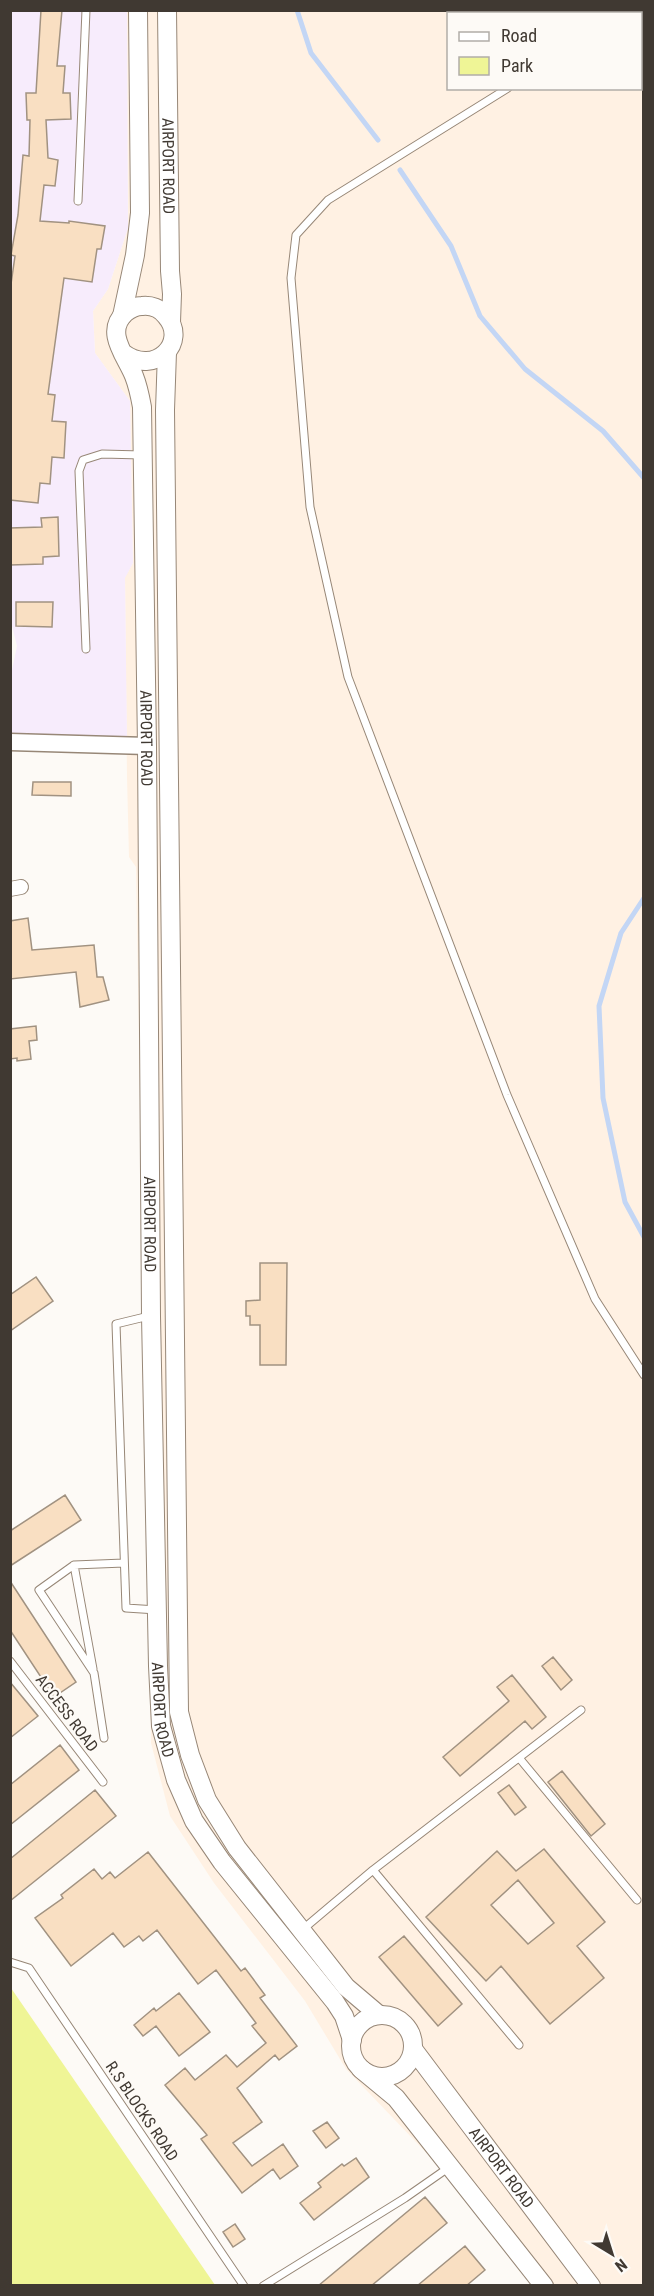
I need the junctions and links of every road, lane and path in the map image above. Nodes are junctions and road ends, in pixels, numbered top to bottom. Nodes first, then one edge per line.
1 (86, 10) edge
2 (138, 10) edge
3 (166, 10) edge
4 (505, 90) edge
5 (78, 201) dead end
6 (122, 316) junction
7 (171, 322) junction
8 (167, 352) junction
9 (123, 353) junction
10 (143, 455) junction
11 (86, 649) dead end
12 (10, 742) edge
13 (147, 746) junction
14 (151, 1316) junction
15 (644, 1375) edge
16 (124, 1563) junction
17 (74, 1565) junction
18 (157, 1610) junction
19 (10, 1661) edge
20 (94, 1672) junction
21 (581, 1710) dead end
22 (104, 1738) dead end
23 (520, 1759) junction
24 (103, 1782) dead end
25 (373, 1870) junction
26 (637, 1900) dead end
27 (302, 1930) junction
28 (10, 1962) edge
29 (379, 2015) junction
30 (352, 2040) junction
31 (519, 2045) dead end
32 (413, 2049) junction
33 (361, 2069) junction
34 (448, 2167) junction
35 (244, 2286) edge
36 (263, 2286) edge
37 (544, 2286) edge
38 (591, 2286) edge

1 - 5 lane
2 - 6 main road, AIRPORT ROAD
3 - 7 main road, AIRPORT ROAD
4 - 15 lane
6 - 7 main road
6 - 9 main road
7 - 8 main road
8 - 9 main road
8 - 27 main road, AIRPORT ROAD
9 - 10 main road, AIRPORT ROAD
10 - 11 lane
10 - 13 main road, AIRPORT ROAD
12 - 13 street
13 - 14 main road, AIRPORT ROAD
14 - 16 lane
14 - 18 main road, AIRPORT ROAD
16 - 17 lane
16 - 18 lane
17 - 20 lane
17 - 20 lane
18 - 30 main road, AIRPORT ROAD
19 - 24 lane, ACCESS ROAD
20 - 22 lane
21 - 23 lane
23 - 25 lane
23 - 26 lane
25 - 27 lane
25 - 31 lane
27 - 29 main road, AIRPORT ROAD
28 - 35 lane, R.S BLOCKS ROAD
29 - 30 main road
29 - 32 main road
30 - 33 main road
32 - 33 main road
32 - 38 main road, AIRPORT ROAD
33 - 34 main road
34 - 36 lane
34 - 37 main road

